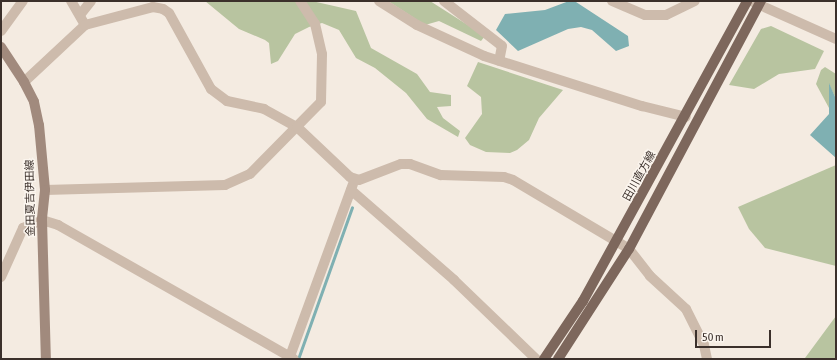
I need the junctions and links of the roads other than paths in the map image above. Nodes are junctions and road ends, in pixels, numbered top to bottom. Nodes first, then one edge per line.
1 (23, 1) edge
2 (71, 1) edge
3 (91, 1) edge
4 (300, 1) edge
5 (379, 1) edge
6 (444, 1) edge
7 (612, 1) edge
8 (695, 1) edge
9 (747, 1) edge
10 (757, 2) edge
11 (80, 15) junction
12 (84, 25) junction
13 (1, 31) edge
14 (836, 39) edge
15 (1, 47) edge
16 (499, 61) junction
17 (24, 82) junction
18 (686, 117) junction
19 (296, 127) junction
20 (357, 179) junction
21 (45, 190) junction
22 (351, 190) junction
23 (42, 220) junction
24 (617, 241) junction
25 (628, 249) junction
26 (1, 277) edge
27 (291, 358) edge
28 (46, 359) edge
29 (536, 359) edge
30 (544, 359) edge
31 (558, 359) edge
32 (707, 359) edge

1 - 13 street
2 - 11 street
3 - 11 street
4 - 19 street
5 - 16 street
6 - 16 street
7 - 8 street
9 - 18 main road, 田川直方線
10 - 14 street
10 - 25 main road
11 - 12 street
12 - 17 street
12 - 19 street
15 - 17 main road, 金田夏吉伊田線
16 - 18 street
17 - 21 main road, 金田夏吉伊田線
18 - 24 main road, 田川直方線
19 - 20 street
19 - 21 street
20 - 22 street
20 - 24 street
21 - 23 main road, 金田夏吉伊田線
22 - 27 street
22 - 29 street
23 - 26 street
23 - 27 street
23 - 28 main road, 金田夏吉伊田線
24 - 25 street
24 - 30 main road, 田川直方線
25 - 31 main road
25 - 32 street

